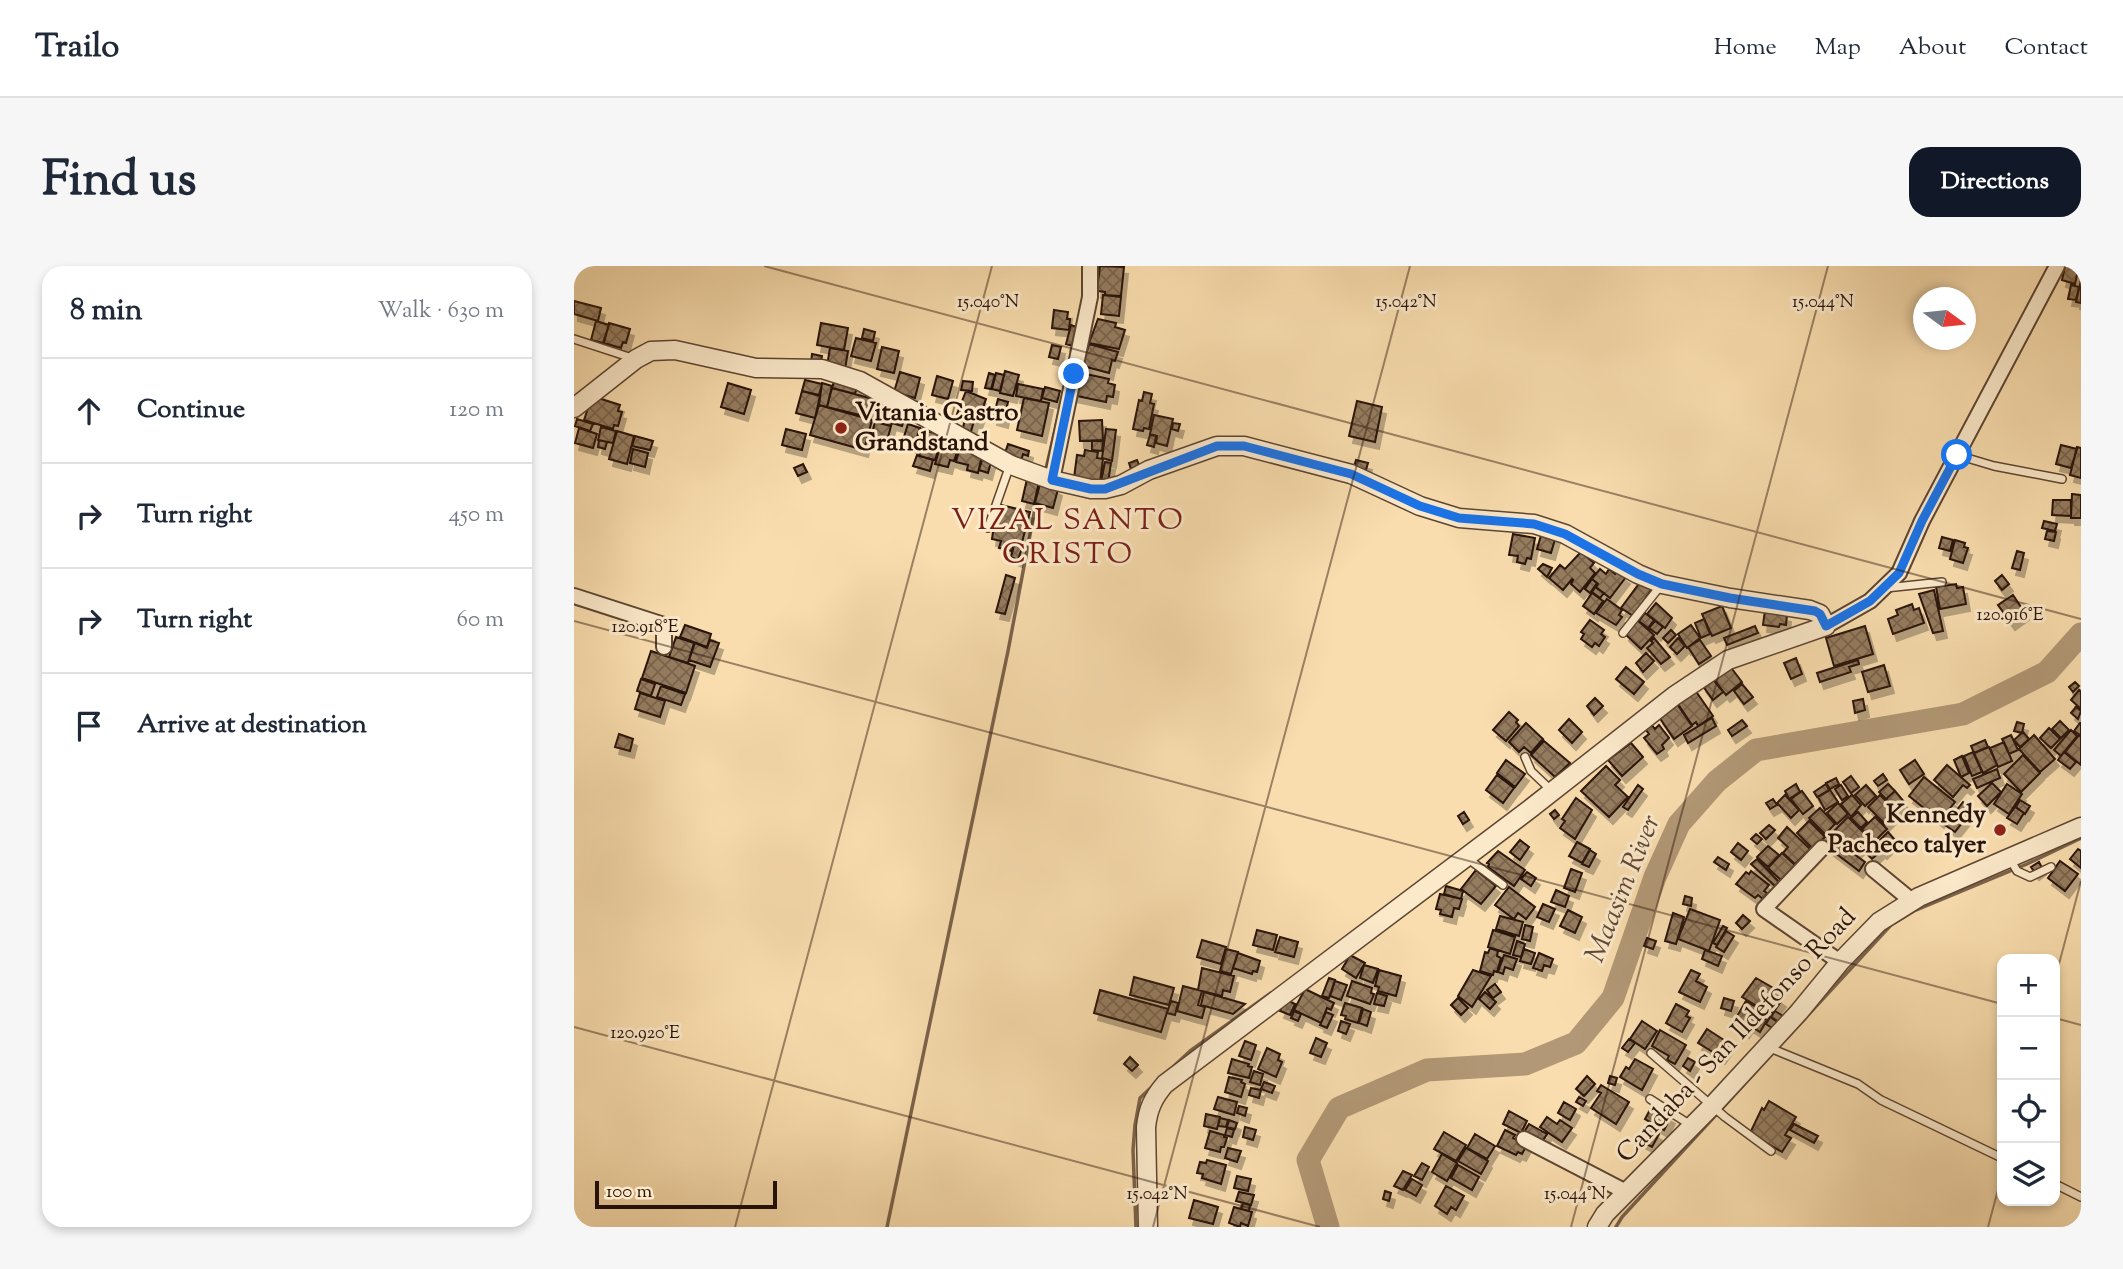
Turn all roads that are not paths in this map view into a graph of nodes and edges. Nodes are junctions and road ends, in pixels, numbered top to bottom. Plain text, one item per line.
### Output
1 (1090, 266) edge
2 (2056, 266) edge
3 (574, 339) edge
4 (636, 359) junction
5 (574, 408) edge
6 (1957, 455) junction
7 (1010, 465) junction
8 (2062, 479) dead end
9 (1052, 480) junction
10 (988, 528) dead end
11 (1942, 582) dead end
12 (1662, 584) junction
13 (1886, 588) junction
14 (574, 596) edge
15 (1826, 626) junction
16 (1623, 633) dead end
17 (664, 647) dead end
18 (1525, 757) dead end
19 (1552, 792) junction
20 (2081, 827) edge
21 (1822, 848) dead end
22 (1466, 858) junction
23 (2014, 865) junction
24 (2051, 867) dead end
25 (1872, 869) dead end
26 (1503, 885) dead end
27 (1912, 901) junction
28 (1840, 962) junction
29 (1770, 1048) junction
30 (1651, 1053) dead end
31 (1650, 1099) dead end
32 (1718, 1111) junction
33 (1692, 1126) junction
34 (1524, 1139) dead end
35 (1771, 1151) dead end
36 (1997, 1156) edge
37 (2060, 1186) edge
38 (1626, 1192) junction
39 (2081, 1197) edge
40 (1148, 1227) edge
41 (1597, 1227) edge

1 - 9 street
2 - 6 street
3 - 4 lane
4 - 5 street
4 - 7 street
6 - 8 lane
6 - 13 street
7 - 9 street
7 - 10 lane
9 - 12 street
11 - 13 lane
12 - 15 street
12 - 16 lane
13 - 15 street
14 - 17 street
15 - 19 street
18 - 19 lane
19 - 22 street
20 - 23 street, Candaba - San Ildefonso Road
21 - 28 street
22 - 26 lane
22 - 40 street
23 - 24 lane
23 - 27 street, Candaba - San Ildefonso Road
25 - 27 street
27 - 28 street, Candaba - San Ildefonso Road
28 - 29 street, Candaba - San Ildefonso Road
29 - 32 street, Candaba - San Ildefonso Road
29 - 36 lane
30 - 32 lane
31 - 33 lane
32 - 33 street, Candaba - San Ildefonso Road
32 - 35 lane
33 - 38 street, Candaba - San Ildefonso Road
34 - 38 street
37 - 39 lane
38 - 41 street, Candaba - San Ildefonso Road

